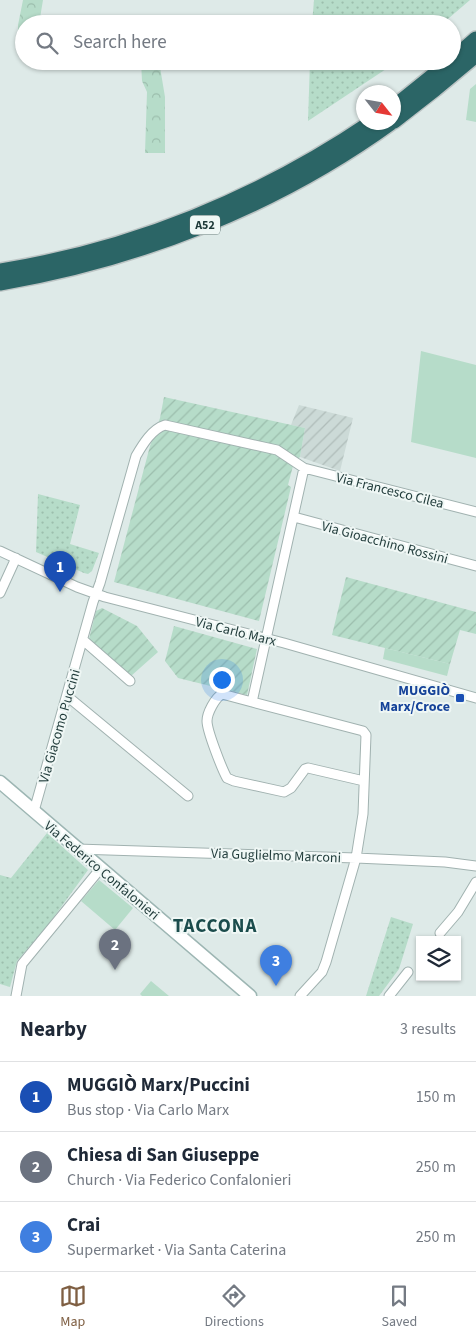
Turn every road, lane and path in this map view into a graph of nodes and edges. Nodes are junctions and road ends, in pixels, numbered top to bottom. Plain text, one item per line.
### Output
1 (476, 40) edge
2 (461, 53) edge
3 (476, 55) edge
4 (461, 68) edge
5 (441, 70) edge
6 (458, 70) edge
7 (401, 101) edge
8 (401, 116) edge
9 (359, 130) edge
10 (381, 130) edge
11 (0, 271) edge
12 (0, 283) edge
13 (136, 456) joint
14 (304, 468) junction
15 (476, 512) edge
16 (294, 517) junction
17 (0, 551) edge
18 (16, 558) junction
19 (476, 566) edge
20 (0, 593) edge
21 (96, 594) junction
22 (266, 638) junction
23 (83, 640) junction
24 (130, 681) dead end
25 (67, 696) junction
26 (476, 698) edge
27 (252, 702) junction
28 (364, 780) junction
29 (0, 782) edge
30 (188, 796) dead end
31 (34, 812) junction
32 (76, 849) junction
33 (356, 858) junction
34 (476, 866) edge
35 (101, 868) junction
36 (476, 882) edge
37 (440, 933) dead end
38 (408, 972) dead end
39 (16, 996) edge
40 (250, 996) edge
41 (300, 996) edge
42 (389, 996) edge

1 - 2 highway
3 - 4 highway, A52
5 - 7 highway
6 - 8 highway, A52
9 - 11 highway, A52
10 - 12 highway, A52
13 - 14 street, Via Francesco Cilea
13 - 21 street, Via Giacomo Puccini
14 - 15 street, Via Francesco Cilea
14 - 16 street
16 - 19 street, Via Gioacchino Rossini
16 - 22 street
17 - 18 street, Via Carlo Marx
18 - 20 street
18 - 21 street, Via Carlo Marx
21 - 22 street, Via Carlo Marx
21 - 23 street, Via Giacomo Puccini
22 - 26 street, Via Carlo Marx
22 - 27 street
23 - 24 street
23 - 25 street, Via Giacomo Puccini
25 - 30 street
25 - 31 street, Via Giacomo Puccini
27 - 28 street
27 - 28 street
28 - 33 street
29 - 31 street, Via Federico Confalonieri
31 - 32 street, Via Federico Confalonieri
32 - 33 street, Via Guglielmo Marconi
32 - 35 street, Via Federico Confalonieri
33 - 34 street, Via Guglielmo Marconi
33 - 41 street
35 - 39 street
35 - 40 street, Via Federico Confalonieri
36 - 37 street
38 - 42 street

